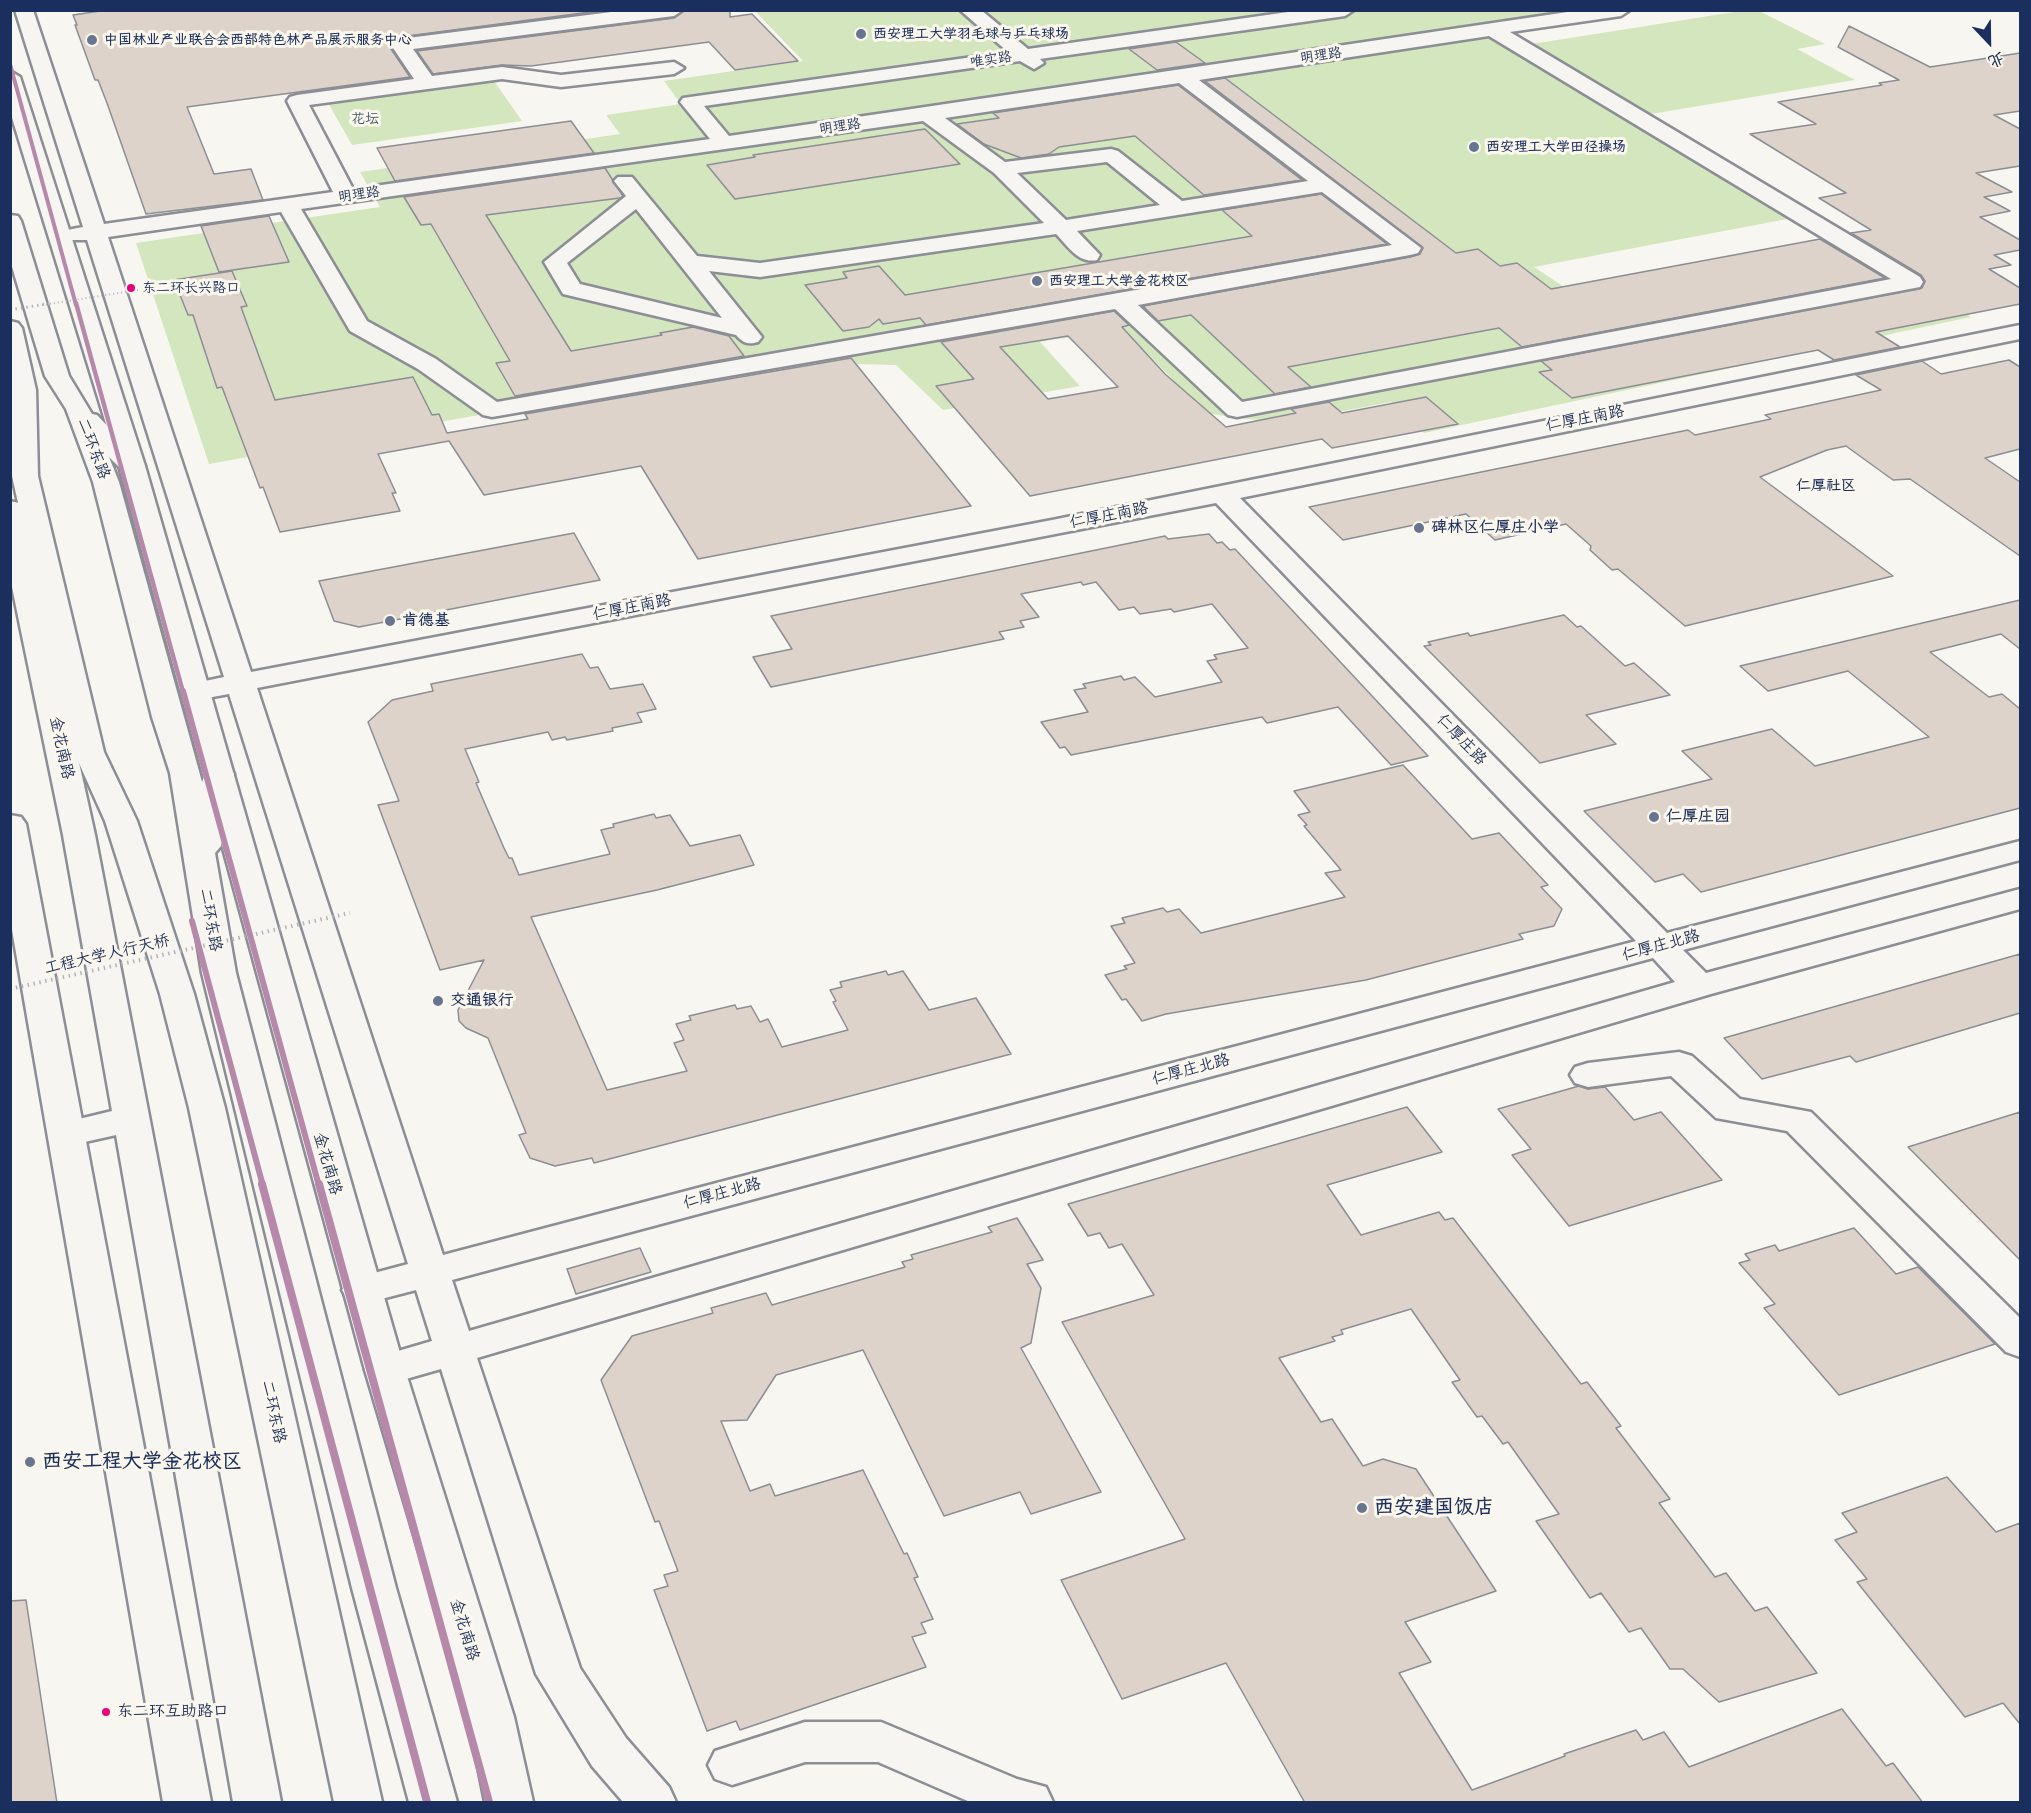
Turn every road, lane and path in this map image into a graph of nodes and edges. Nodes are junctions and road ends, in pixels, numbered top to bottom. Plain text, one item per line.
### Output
1 (24, 10) edge
2 (674, 10) edge
3 (969, 10) edge
4 (1345, 10) edge
5 (1622, 10) edge
6 (1311, 12) edge
7 (1493, 30) junction
8 (1022, 55) junction
9 (1041, 67) junction
10 (674, 68) dead end
11 (1062, 69) dead end
12 (1081, 76) dead end
13 (1182, 76) junction
14 (10, 77) edge
15 (427, 83) junction
16 (1097, 89) junction
17 (1041, 98) junction
18 (927, 114) junction
19 (725, 144) junction
20 (608, 160) junction
21 (1001, 169) junction
22 (1326, 185) junction
23 (346, 196) junction
24 (638, 197) junction
25 (288, 205) junction
26 (1178, 209) junction
27 (12, 226) edge
28 (1061, 227) junction
29 (95, 232) junction
30 (58, 237) junction
31 (1089, 255) dead end
32 (690, 262) junction
33 (138, 290) dead end
34 (1120, 301) junction
35 (10, 310) edge
36 (10, 328) edge
37 (745, 330) junction
38 (2020, 332) edge
39 (770, 362) junction
40 (78, 409) junction
41 (26, 417) junction
42 (10, 465) edge
43 (132, 466) junction
44 (1222, 494) junction
45 (10, 509) edge
46 (240, 682) junction
47 (196, 691) junction
48 (49, 692) junction
49 (89, 752) junction
50 (219, 774) junction
51 (10, 824) edge
52 (2020, 850) edge
53 (201, 868) junction
54 (2020, 898) edge
55 (350, 913) dead end
56 (1660, 946) junction
57 (1699, 987) junction
58 (10, 989) edge
59 (1587, 1075) dead end
60 (132, 1119) junction
61 (67, 1134) junction
62 (429, 1272) junction
63 (362, 1290) junction
64 (2020, 1342) edge
65 (454, 1350) junction
66 (385, 1370) junction
67 (732, 1765) dead end
68 (187, 1803) edge
69 (257, 1803) edge
70 (358, 1803) edge
71 (433, 1803) edge
72 (509, 1803) edge
73 (652, 1803) edge
74 (1029, 1803) edge

1 - 29 main road
2 - 15 main road
3 - 8 main road
4 - 6 main road, 唯实路
5 - 7 main road, 明理路
6 - 8 main road, 唯实路
7 - 13 main road, 明理路
7 - 34 main road
8 - 9 main road
8 - 19 main road, 唯实路
9 - 11 main road
9 - 17 main road
10 - 15 main road
12 - 16 main road
13 - 16 main road, 明理路
13 - 22 main road
14 - 30 main road, 金花南路
15 - 23 main road
16 - 17 main road, 明理路
17 - 18 main road, 明理路
18 - 19 main road, 明理路
18 - 21 main road
19 - 20 main road, 明理路
20 - 23 main road, 明理路
20 - 24 main road
21 - 26 main road
21 - 28 main road
22 - 26 main road
22 - 34 main road
23 - 25 main road, 明理路
24 - 32 main road
24 - 37 main road
25 - 29 main road, 明理路
25 - 39 main road
26 - 28 main road
27 - 40 main road, 二环东路
28 - 31 main road
28 - 32 main road
29 - 30 main road, 明理路
29 - 46 main road
30 - 43 main road, 金花南路
32 - 37 main road
33 - 35 path, bridge
34 - 39 main road
36 - 41 main road, 二环东路
37 - 39 main road
38 - 44 main road, 仁厚庄南路
40 - 43 main road
40 - 53 main road, 二环东路
41 - 42 main road
41 - 49 main road, 二环东路
43 - 47 main road, 金花南路
44 - 46 main road, 仁厚庄南路
44 - 56 main road, 仁厚庄路
45 - 48 main road, 金花南路
46 - 47 main road, 仁厚庄南路
46 - 62 main road
47 - 50 main road, 金花南路
48 - 49 main road
48 - 60 main road, 金花南路
49 - 70 main road, 二环东路
50 - 53 main road
50 - 63 main road, 金花南路
51 - 61 main road
52 - 56 main road, 仁厚庄北路
53 - 71 main road, 二环东路
54 - 57 main road
55 - 58 path, 工程大学人行天桥, bridge
56 - 57 main road, 仁厚庄路
56 - 62 main road, 仁厚庄北路
57 - 65 main road
59 - 64 main road
60 - 61 main road
60 - 69 main road, 金花南路
61 - 68 main road
62 - 63 main road, 仁厚庄北路
62 - 65 main road
63 - 66 main road, 金花南路
65 - 66 main road
65 - 73 main road
66 - 72 main road, 金花南路
67 - 74 main road

